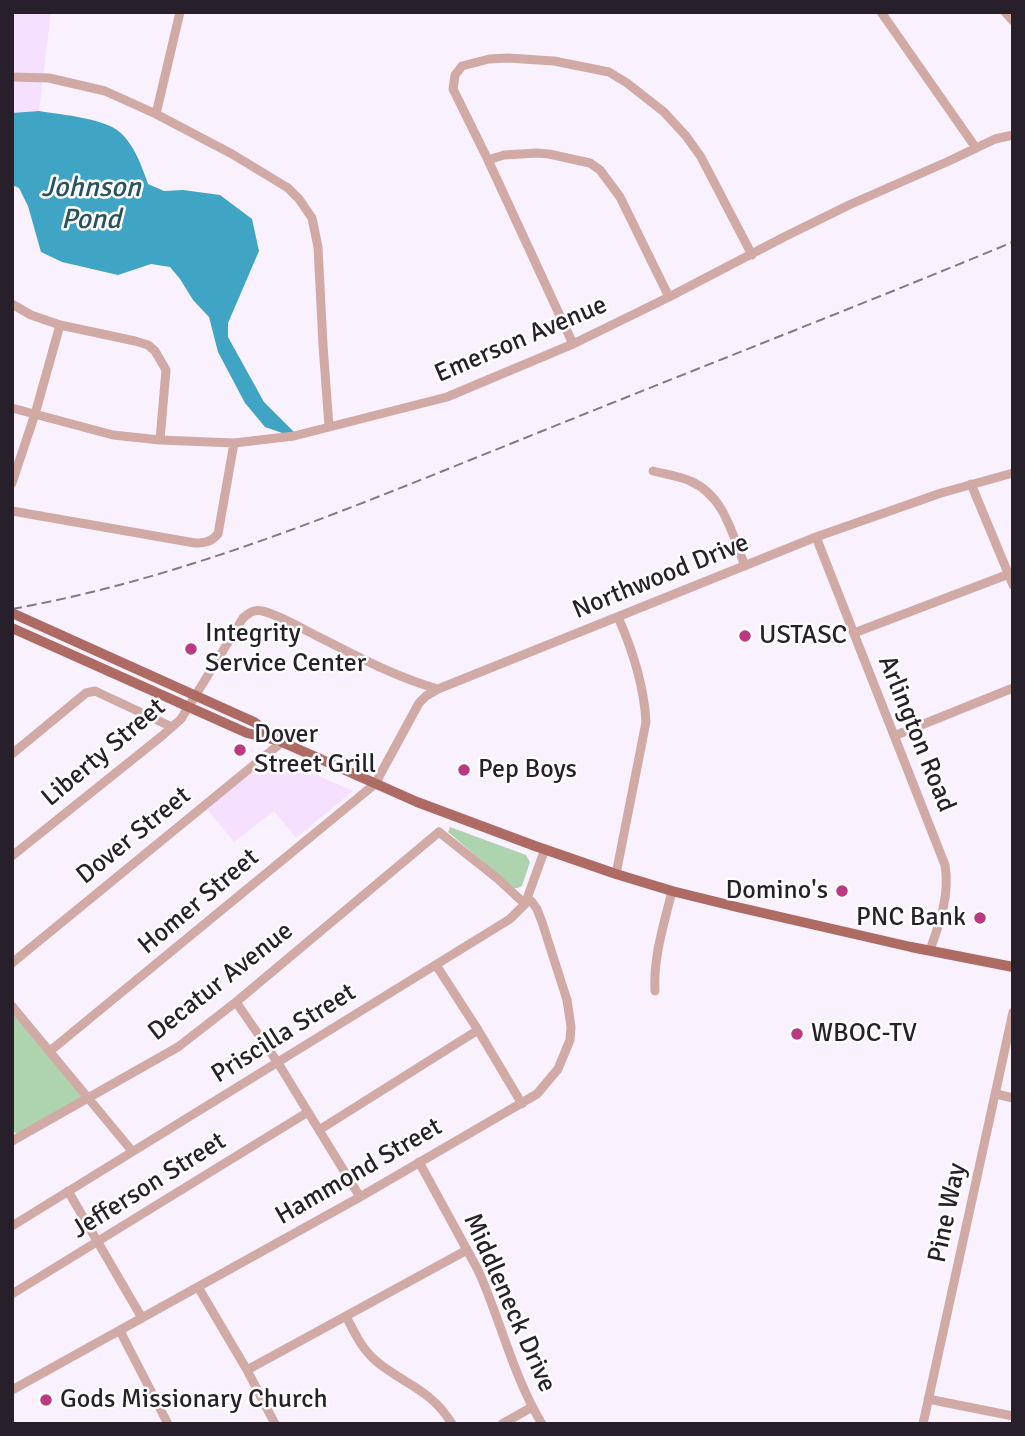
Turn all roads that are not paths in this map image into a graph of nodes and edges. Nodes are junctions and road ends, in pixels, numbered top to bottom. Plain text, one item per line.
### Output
1 (180, 12) edge
2 (881, 12) edge
3 (1005, 12) edge
4 (1013, 21) edge
5 (12, 77) edge
6 (156, 114) junction
7 (1013, 135) edge
8 (976, 148) junction
9 (488, 160) junction
10 (752, 255) junction
11 (669, 297) junction
12 (12, 304) edge
13 (60, 325) junction
14 (573, 344) junction
15 (12, 408) edge
16 (35, 414) junction
17 (330, 427) junction
18 (160, 440) junction
19 (234, 443) junction
20 (653, 471) dead end
21 (1013, 473) edge
22 (12, 483) edge
23 (971, 484) junction
24 (12, 511) edge
25 (816, 537) junction
26 (745, 566) junction
27 (1009, 574) junction
28 (1013, 585) edge
29 (17, 615) edge
30 (618, 617) junction
31 (12, 628) edge
32 (854, 633) junction
33 (1013, 688) edge
34 (438, 689) junction
35 (195, 696) junction
36 (188, 707) junction
37 (172, 727) junction
38 (894, 736) junction
39 (282, 742) junction
40 (12, 754) edge
41 (375, 784) junction
42 (439, 832) joint
43 (545, 849) junction
44 (12, 856) edge
45 (616, 874) junction
46 (672, 891) junction
47 (526, 901) junction
48 (930, 950) junction
49 (12, 963) edge
50 (436, 965) junction
51 (1013, 967) edge
52 (655, 991) dead end
53 (236, 1002) junction
54 (12, 1006) edge
55 (1013, 1012) edge
56 (478, 1030) junction
57 (50, 1051) junction
58 (278, 1063) junction
59 (996, 1094) junction
60 (88, 1097) junction
61 (1013, 1098) edge
62 (522, 1104) junction
63 (308, 1112) junction
64 (12, 1129) edge
65 (319, 1130) junction
66 (16, 1139) edge
67 (132, 1151) junction
68 (419, 1162) junction
69 (68, 1191) junction
70 (359, 1197) junction
71 (12, 1226) edge
72 (98, 1243) junction
73 (467, 1250) junction
74 (198, 1287) junction
75 (12, 1294) edge
76 (346, 1316) junction
77 (142, 1318) junction
78 (120, 1331) junction
79 (247, 1370) junction
80 (12, 1390) edge
81 (928, 1399) junction
82 (532, 1407) junction
83 (1013, 1416) edge
84 (168, 1424) edge
85 (275, 1424) edge
86 (452, 1424) edge
87 (502, 1424) edge
88 (542, 1424) edge
89 (923, 1424) edge

1 - 6 street
2 - 8 street
3 - 4 street
5 - 6 street
6 - 17 street
7 - 8 street, Emerson Avenue
8 - 10 street, Emerson Avenue
9 - 10 street
9 - 11 street
9 - 14 street
10 - 11 street, Emerson Avenue
11 - 14 street, Emerson Avenue
12 - 13 street
13 - 16 street
13 - 18 street
14 - 17 street, Emerson Avenue
15 - 16 street, Emerson Avenue
16 - 18 street, Emerson Avenue
16 - 22 street
17 - 19 street, Emerson Avenue
18 - 19 street, Emerson Avenue
19 - 24 street
20 - 26 street
21 - 23 street, Northwood Drive
23 - 25 street, Northwood Drive
23 - 27 street
25 - 26 street, Northwood Drive
25 - 32 street, Arlington Road
26 - 30 street, Northwood Drive
27 - 28 street
27 - 32 street
29 - 35 main road
30 - 34 street, Northwood Drive
30 - 45 street
31 - 36 main road
32 - 38 street, Arlington Road
33 - 38 street
34 - 35 street, Liberty Street
34 - 41 street, Northwood Drive
35 - 36 street, Liberty Street
35 - 39 main road
36 - 37 street, Liberty Street
36 - 39 main road
37 - 40 street
37 - 44 street, Liberty Street
38 - 48 street, Arlington Road
39 - 41 main road
39 - 49 street, Dover Street
41 - 43 main road
41 - 57 street, Homer Street
42 - 47 street, Hammond Street
42 - 53 street, Decatur Avenue
43 - 45 main road
43 - 47 street, Priscilla Street
45 - 46 main road
46 - 48 main road
46 - 52 street
47 - 50 street, Priscilla Street
47 - 62 street, Hammond Street
48 - 51 main road
50 - 56 street
50 - 58 street, Priscilla Street
53 - 58 street
53 - 60 street, Decatur Avenue
54 - 57 street
55 - 59 street, Pine Way
56 - 62 street
56 - 65 street
57 - 60 street
58 - 63 street
58 - 67 street, Priscilla Street
59 - 61 street
59 - 81 street, Pine Way
60 - 66 street, Decatur Avenue
60 - 67 street
62 - 68 street, Hammond Street
63 - 65 street
63 - 72 street, Jefferson Street
64 - 66 street
65 - 70 street
67 - 69 street, Priscilla Street
68 - 70 street, Hammond Street
68 - 73 street, Middleneck Drive
69 - 71 street, Priscilla Street
69 - 72 street
70 - 74 street, Hammond Street
72 - 75 street, Jefferson Street
72 - 77 street
73 - 76 street
73 - 82 street, Middleneck Drive
74 - 77 street, Hammond Street
74 - 79 street
76 - 79 street
76 - 86 street
77 - 78 street, Hammond Street
78 - 80 street, Hammond Street
78 - 84 street
79 - 85 street
81 - 83 street
81 - 89 street, Pine Way
82 - 87 street
82 - 88 street, Middleneck Drive

